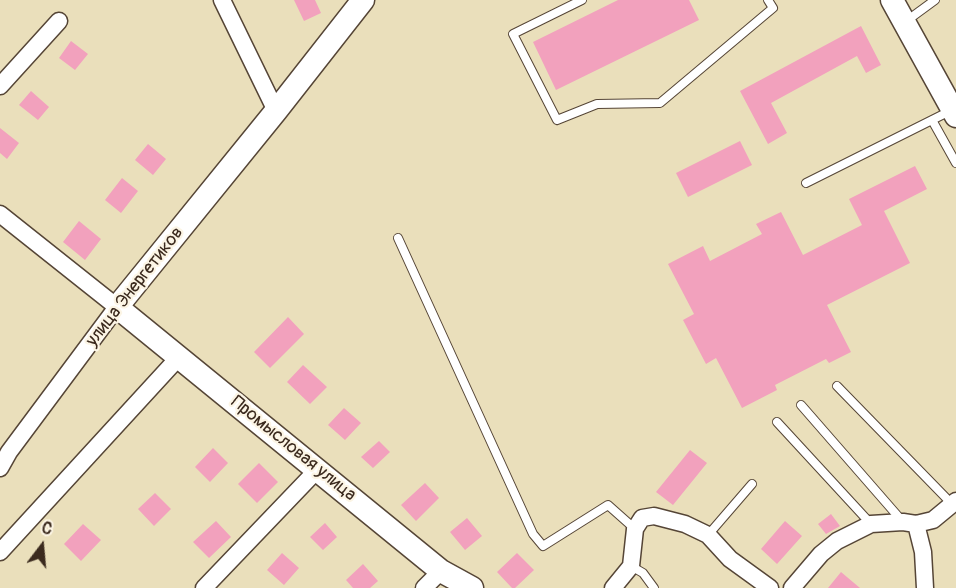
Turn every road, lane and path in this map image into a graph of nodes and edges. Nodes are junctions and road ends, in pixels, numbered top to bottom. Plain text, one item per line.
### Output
1 (222, 0) edge
2 (363, 0) edge
3 (582, 0) edge
4 (768, 0) edge
5 (892, 0) edge
6 (935, 0) edge
7 (58, 21) dead end
8 (905, 22) junction
9 (0, 86) edge
10 (276, 111) junction
11 (954, 113) edge
12 (932, 120) junction
13 (956, 163) edge
14 (806, 183) dead end
15 (0, 214) edge
16 (398, 238) dead end
17 (117, 307) junction
18 (179, 357) junction
19 (837, 386) dead end
20 (801, 405) dead end
21 (777, 422) dead end
22 (0, 468) edge
23 (318, 469) junction
24 (752, 484) dead end
25 (954, 503) edge
26 (910, 523) junction
27 (871, 524) junction
28 (635, 529) junction
29 (708, 535) junction
30 (0, 552) edge
31 (631, 566) junction
32 (441, 571) junction
33 (204, 588) edge
34 (424, 588) edge
35 (472, 588) edge
36 (613, 588) edge
37 (654, 588) edge
38 (770, 588) edge
39 (792, 588) edge
40 (925, 588) edge

1 - 10 street
2 - 10 street, улица Энергетиков
3 - 4 lane
5 - 8 street
6 - 8 lane
7 - 9 street
8 - 11 street
10 - 17 street, улица Энергетиков
11 - 12 lane
12 - 13 lane
12 - 14 lane
15 - 17 street
16 - 28 lane
17 - 18 street, Промысловая улица
17 - 22 street, улица Энергетиков
18 - 23 street, Промысловая улица
18 - 30 street
19 - 25 lane
20 - 26 lane
21 - 27 lane
23 - 32 street, Промысловая улица
23 - 33 street
24 - 29 lane
25 - 26 street
26 - 27 street
26 - 40 street
27 - 39 street
28 - 29 street
28 - 31 street
29 - 38 street
31 - 36 street
31 - 37 lane
32 - 34 street
32 - 35 street, Промысловая улица

